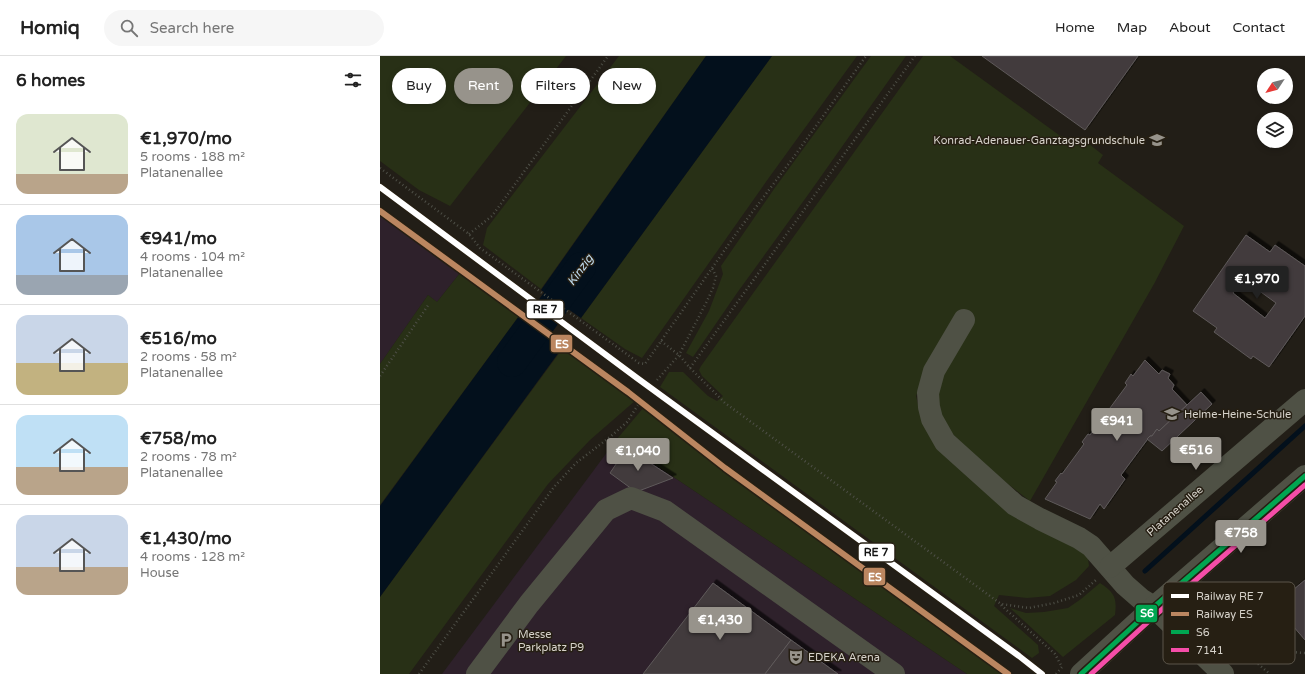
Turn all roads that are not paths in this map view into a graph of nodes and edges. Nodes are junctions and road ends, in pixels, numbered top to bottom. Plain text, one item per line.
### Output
1 (964, 320) dead end
2 (1305, 400) edge
3 (1305, 476) edge
4 (1110, 567) junction
5 (1183, 582) edge
6 (1163, 599) edge
7 (1154, 607) junction
8 (1163, 616) edge
9 (1213, 664) edge
10 (1072, 670) edge
11 (477, 674) edge
12 (894, 674) edge
13 (1223, 674) edge

1 - 4 street
2 - 4 street, Platanenallee
3 - 5 street
4 - 7 street
6 - 7 street
7 - 8 street
7 - 10 street
9 - 13 street
11 - 12 street

